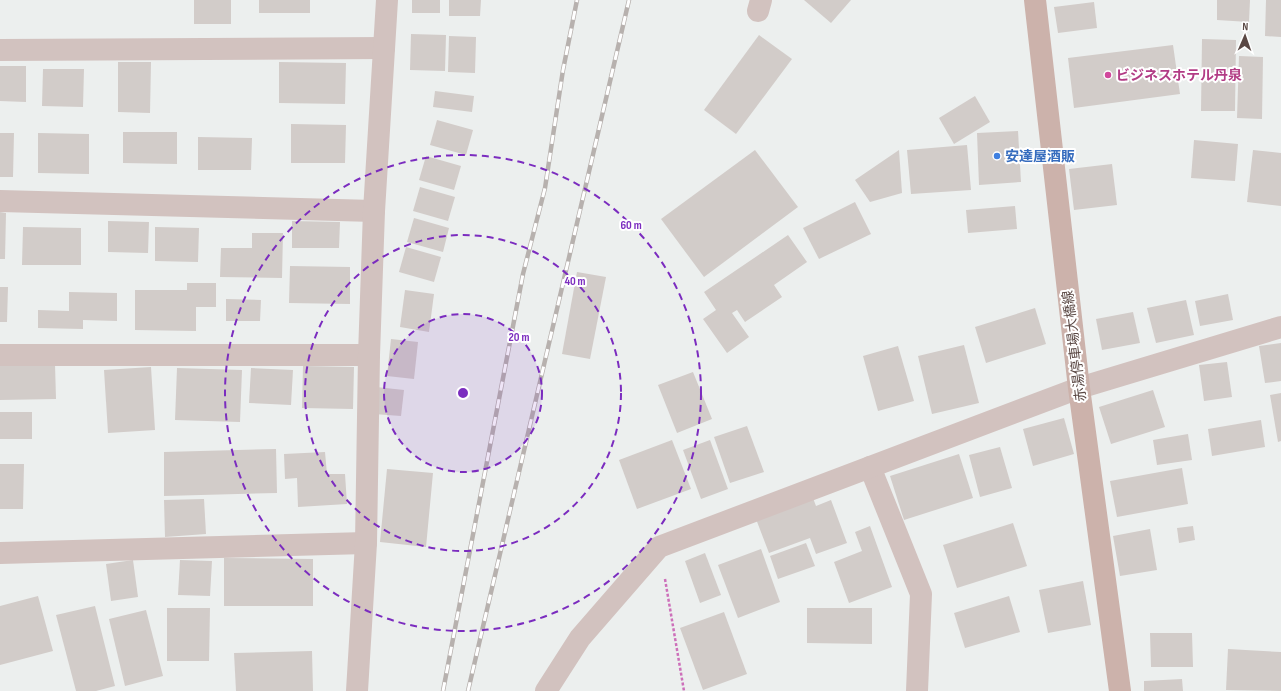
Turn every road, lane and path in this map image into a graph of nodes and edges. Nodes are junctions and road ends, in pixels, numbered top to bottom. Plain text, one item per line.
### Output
1 (387, 0) edge
2 (1035, 0) edge
3 (384, 48) junction
4 (0, 50) edge
5 (0, 201) edge
6 (374, 211) junction
7 (1281, 327) edge
8 (0, 354) edge
9 (369, 355) junction
10 (1078, 388) junction
11 (870, 467) junction
12 (366, 543) junction
13 (659, 547) junction
14 (0, 553) edge
15 (357, 691) edge
16 (546, 691) edge
17 (684, 691) edge
18 (916, 691) edge
19 (1120, 691) edge

1 - 3 street
2 - 10 main road, 赤湯停車場大橋線
3 - 4 street
3 - 6 street
5 - 6 street
6 - 9 street
7 - 10 street
8 - 9 street
9 - 12 street
10 - 11 street
10 - 19 main road, 赤湯停車場大橋線
11 - 13 street
11 - 18 street
12 - 14 street
12 - 15 street
13 - 16 street
13 - 17 path

